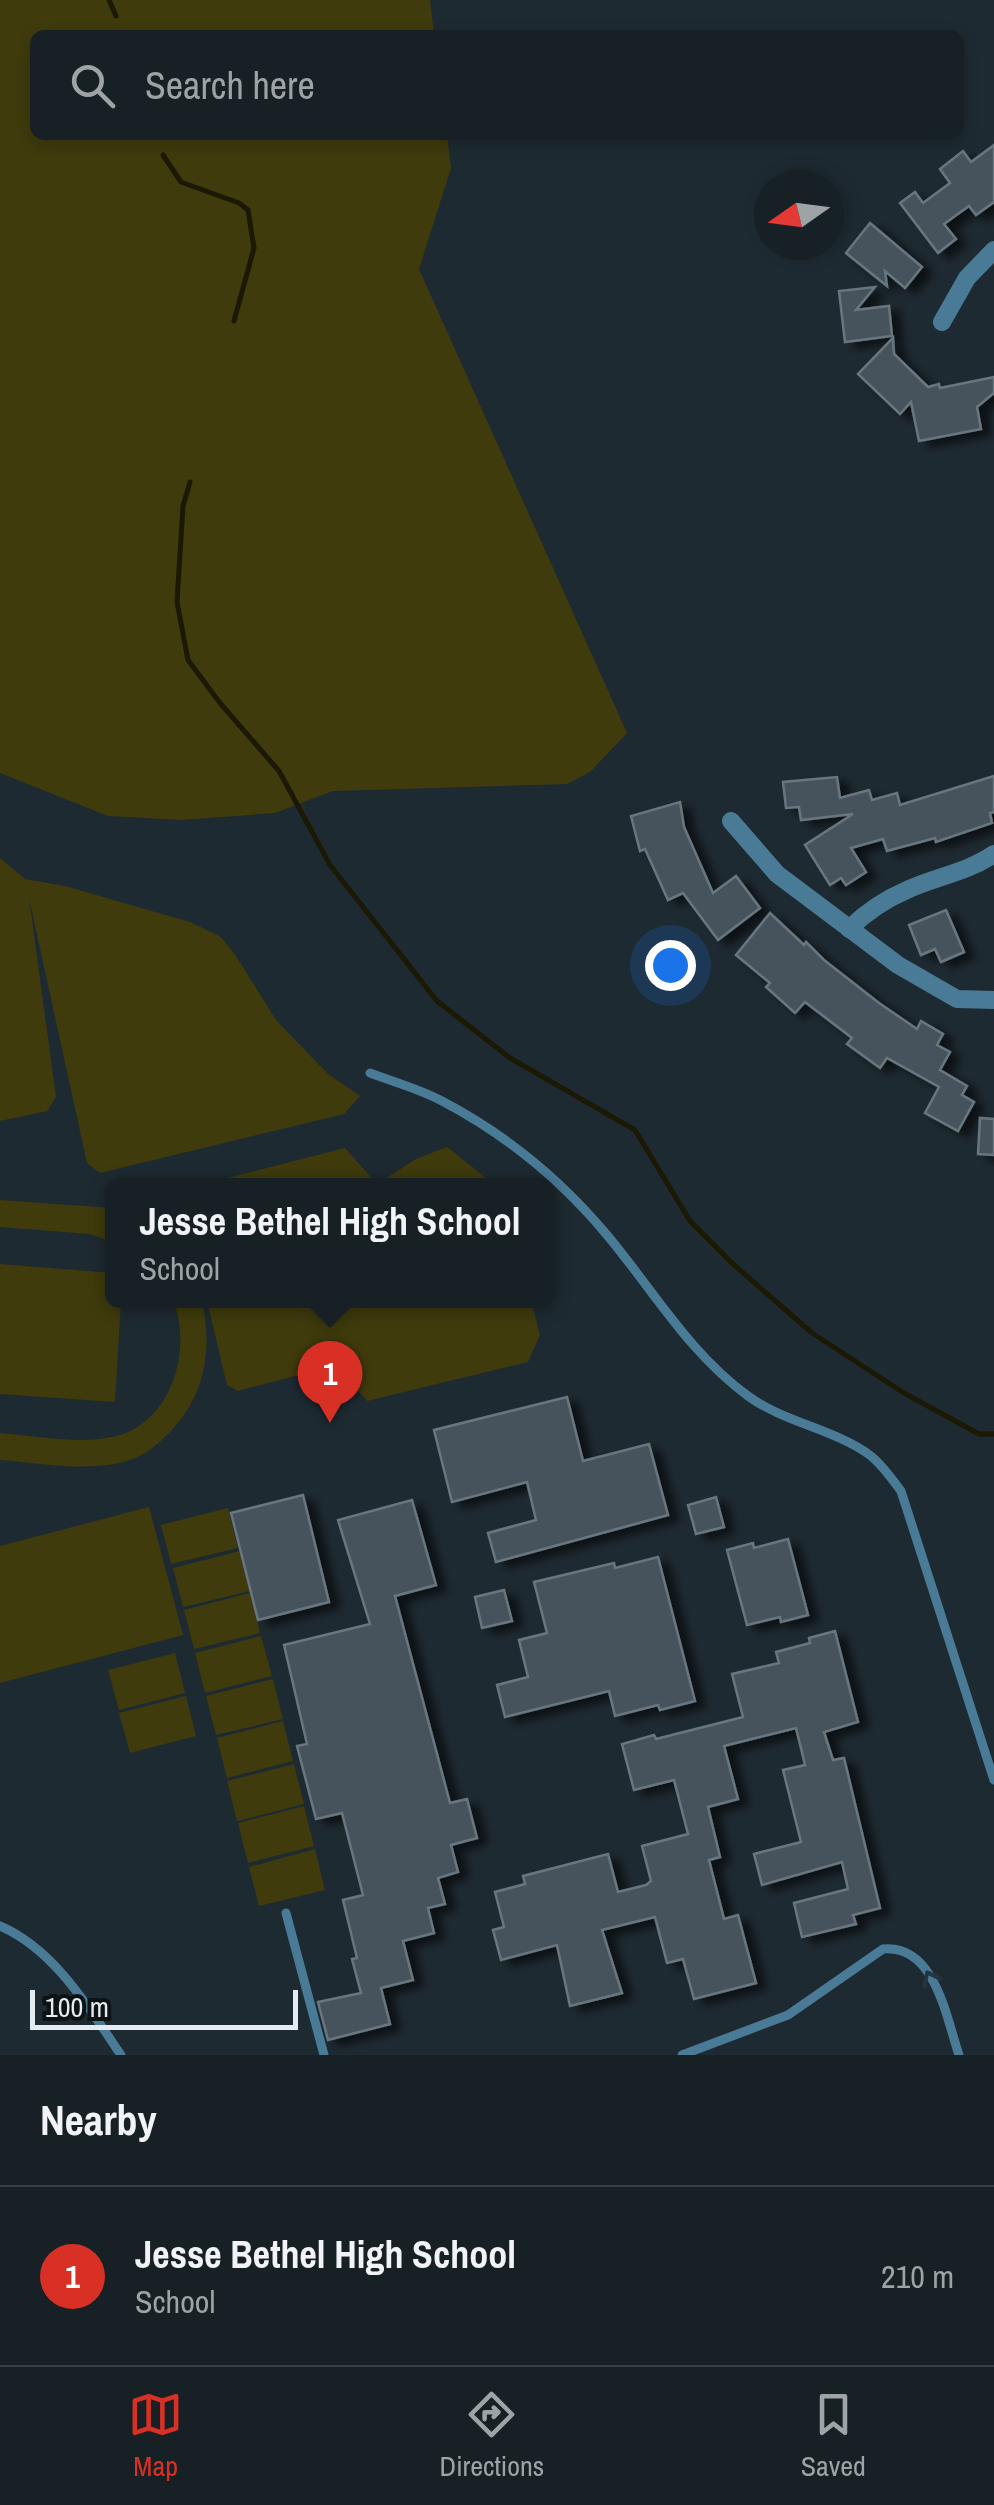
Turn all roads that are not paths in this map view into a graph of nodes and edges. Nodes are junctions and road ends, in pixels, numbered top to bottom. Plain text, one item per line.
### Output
1 (994, 250) edge
2 (942, 322) dead end
3 (730, 821) dead end
4 (994, 854) edge
5 (848, 929) junction
6 (994, 1000) edge
7 (370, 1074) dead end
8 (552, 1178) edge
9 (555, 1180) edge
10 (994, 1780) edge
11 (286, 1913) dead end
12 (0, 1926) edge
13 (698, 2052) edge
14 (121, 2055) edge
15 (324, 2055) edge
16 (682, 2055) edge
17 (959, 2055) edge

1 - 2 street
3 - 5 street
4 - 5 street
5 - 6 street
7 - 8 lane
9 - 10 lane
11 - 15 lane
12 - 14 lane
13 - 16 lane
17 -> 13 lane

